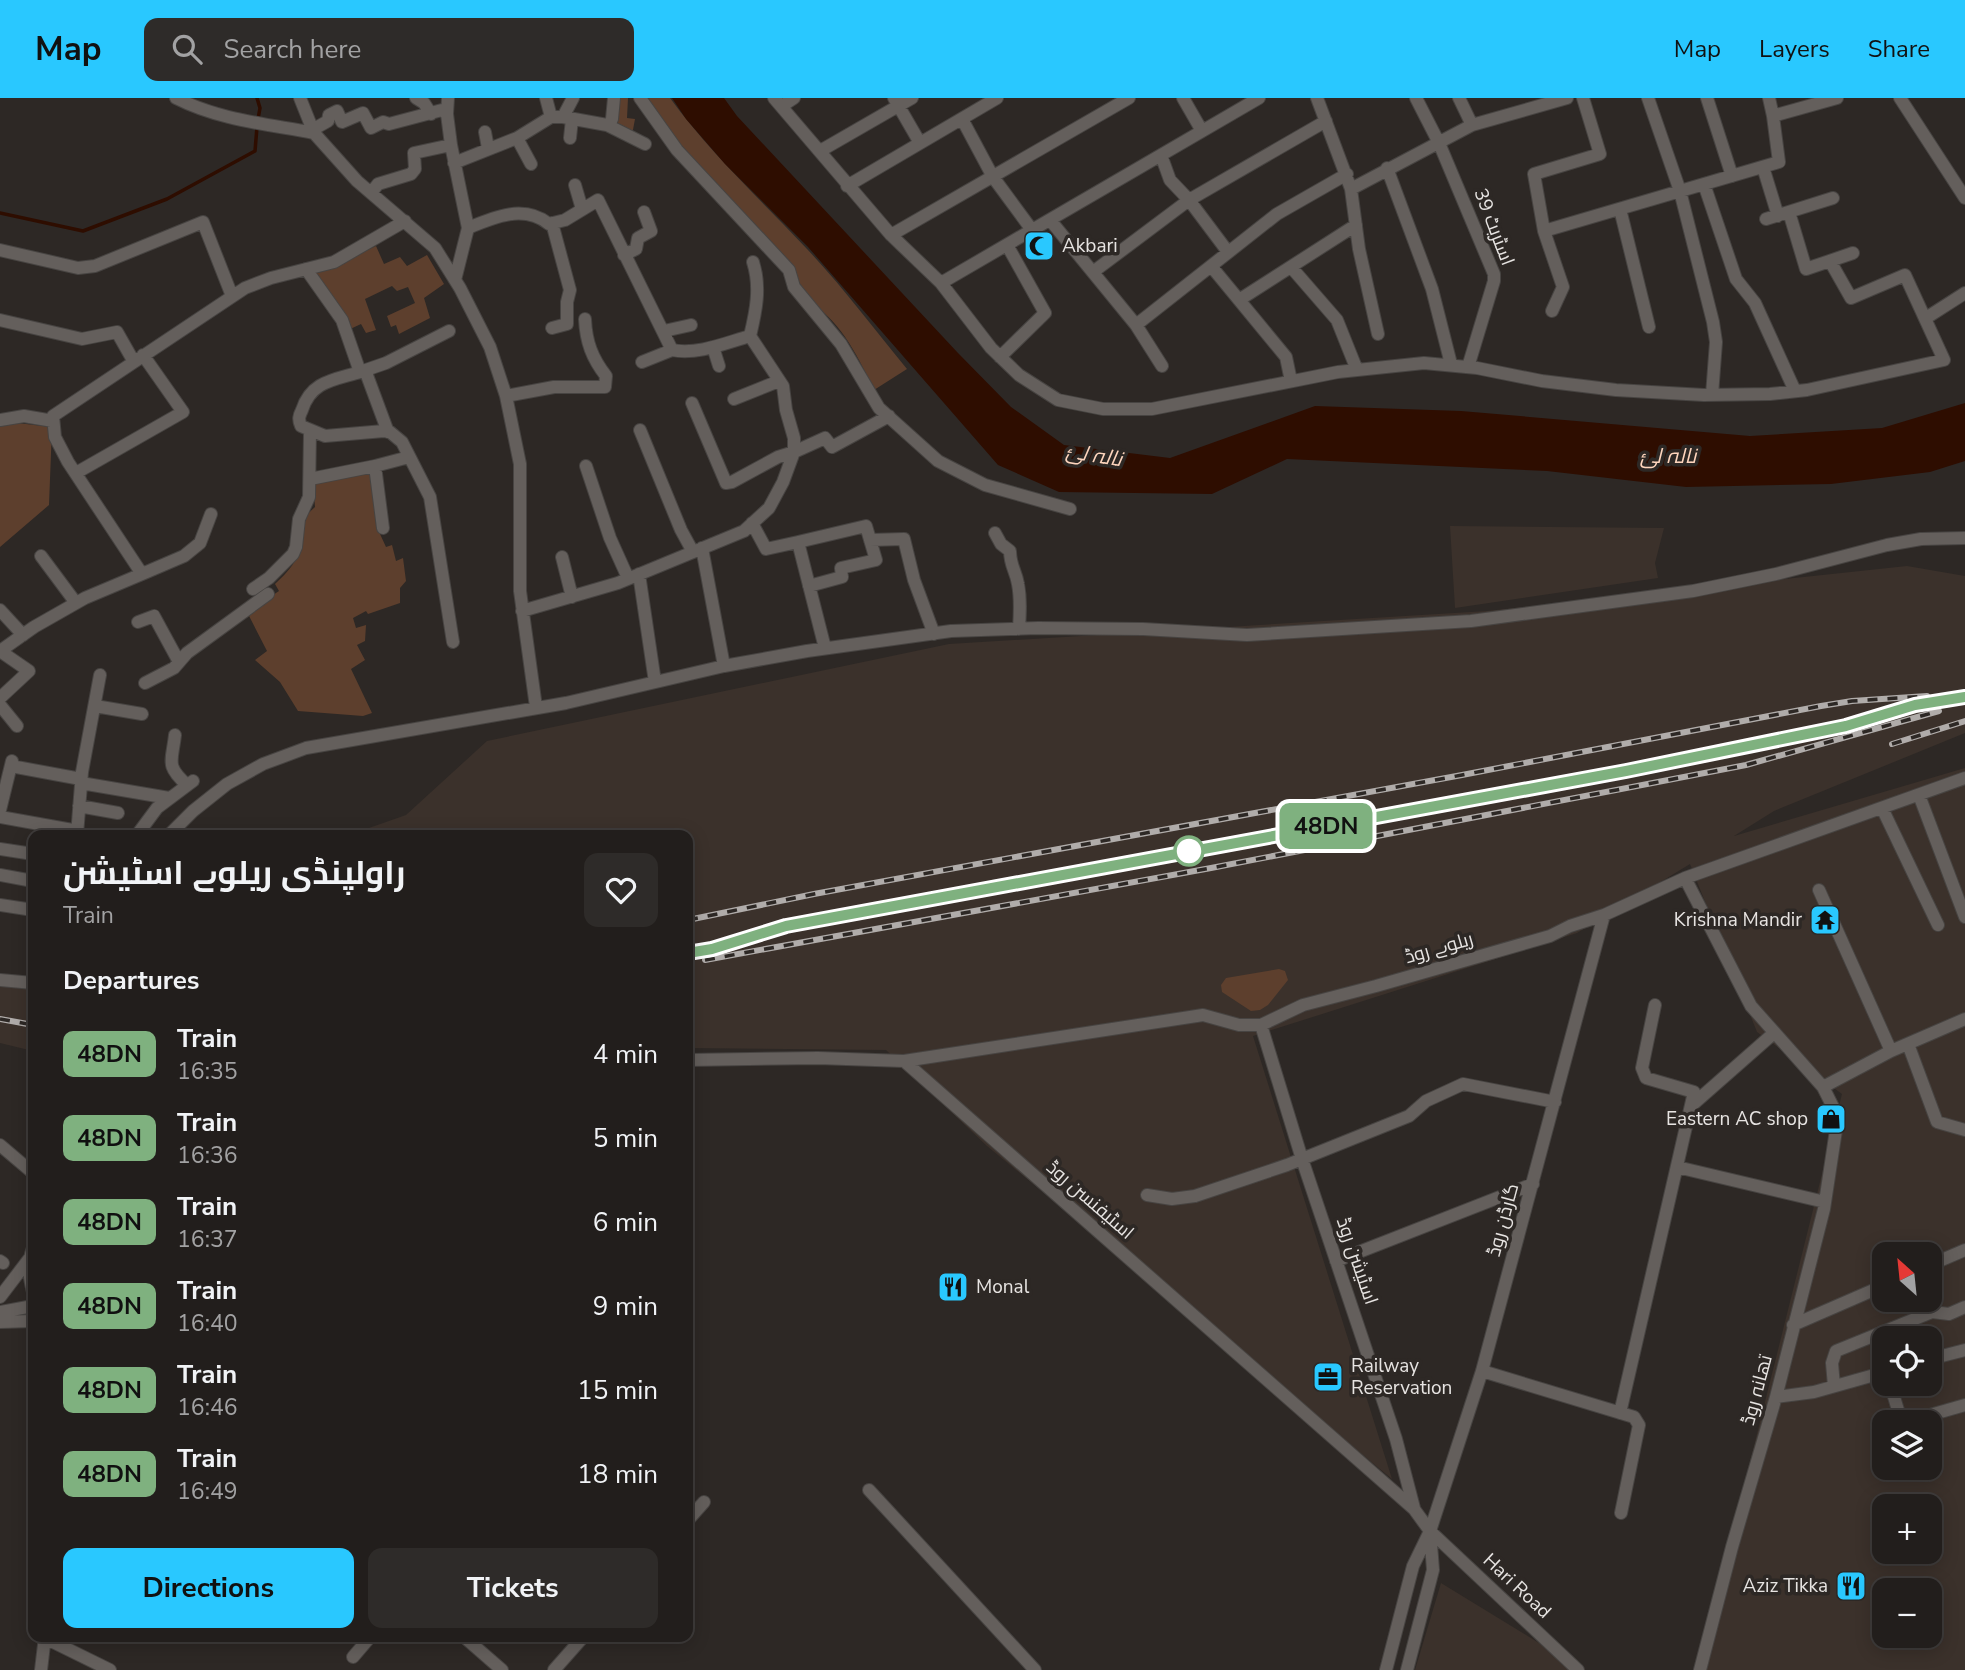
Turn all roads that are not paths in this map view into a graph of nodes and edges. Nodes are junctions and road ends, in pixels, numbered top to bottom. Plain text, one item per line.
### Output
1 (176, 98) edge
2 (300, 98) edge
3 (416, 98) edge
4 (457, 98) edge
5 (546, 98) edge
6 (573, 98) edge
7 (614, 98) edge
8 (640, 98) edge
9 (912, 98) edge
10 (997, 98) edge
11 (1129, 98) edge
12 (1183, 98) edge
13 (1259, 98) edge
14 (1317, 98) edge
15 (1416, 98) edge
16 (1459, 98) edge
17 (1566, 98) edge
18 (1583, 98) edge
19 (1648, 98) edge
20 (1707, 98) edge
21 (1769, 98) edge
22 (1837, 98) edge
23 (1900, 98) edge
24 (785, 100) edge
25 (897, 102) edge
26 (1111, 102) edge
27 (448, 107) edge
28 (431, 114) junction
29 (1773, 116) junction
30 (562, 118) junction
31 (962, 119) junction
32 (1326, 121) junction
33 (1472, 125) junction
34 (612, 131) junction
35 (1202, 131) junction
36 (313, 132) junction
37 (485, 132) dead end
38 (517, 138) junction
39 (570, 138) dead end
40 (920, 143) junction
41 (1439, 143) junction
42 (645, 144) dead end
43 (451, 145) junction
44 (488, 148) junction
45 (820, 151) junction
46 (1161, 155) junction
47 (454, 163) junction
48 (531, 164) dead end
49 (1763, 167) junction
50 (1387, 168) junction
51 (1347, 174) junction
52 (1732, 176) junction
53 (993, 177) junction
54 (575, 184) dead end
55 (1704, 184) junction
56 (847, 186) junction
57 (1351, 189) junction
58 (1680, 191) junction
59 (371, 193) junction
60 (1833, 198) dead end
61 (1965, 198) edge
62 (1189, 200) junction
63 (582, 209) junction
64 (1620, 209) junction
65 (644, 212) dead end
66 (1778, 216) junction
67 (1050, 220) junction
68 (405, 221) junction
69 (552, 223) junction
70 (1356, 225) junction
71 (468, 228) junction
72 (1032, 230) junction
73 (1544, 231) junction
74 (891, 235) junction
75 (1007, 245) junction
76 (0, 250) edge
77 (1228, 252) junction
78 (1853, 253) dead end
79 (624, 255) junction
80 (1830, 261) junction
81 (753, 262) dead end
82 (1211, 266) junction
83 (1290, 267) junction
84 (306, 269) junction
85 (1093, 272) junction
86 (455, 281) junction
87 (941, 283) junction
88 (1965, 293) edge
89 (232, 296) junction
90 (1240, 300) junction
91 (1552, 311) dead end
92 (1926, 318) junction
93 (585, 319) dead end
94 (0, 320) edge
95 (691, 325) dead end
96 (1136, 325) junction
97 (1649, 327) dead end
98 (552, 328) dead end
99 (450, 331) dead end
100 (664, 331) junction
101 (1378, 334) dead end
102 (750, 336) junction
103 (713, 348) junction
104 (672, 350) junction
105 (1000, 357) junction
106 (139, 358) junction
107 (1450, 360) dead end
108 (642, 362) dead end
109 (719, 366) dead end
110 (1162, 366) dead end
111 (1468, 367) junction
112 (1356, 370) junction
113 (363, 371) junction
114 (779, 381) junction
115 (1291, 381) junction
116 (1795, 391) junction
117 (1712, 395) junction
118 (506, 396) junction
119 (734, 399) dead end
120 (692, 403) dead end
121 (889, 416) junction
122 (0, 420) edge
123 (53, 421) junction
124 (640, 430) dead end
125 (310, 431) junction
126 (388, 432) junction
127 (794, 452) junction
128 (409, 457) junction
129 (586, 466) dead end
130 (375, 467) junction
131 (76, 473) junction
132 (310, 479) junction
133 (1070, 509) dead end
134 (211, 514) dead end
135 (752, 523) junction
136 (383, 528) dead end
137 (995, 533) dead end
138 (1965, 538) edge
139 (870, 540) junction
140 (797, 542) junction
141 (697, 550) junction
142 (41, 556) dead end
143 (562, 558) dead end
144 (142, 573) junction
145 (633, 576) junction
146 (808, 586) junction
147 (253, 589) dead end
148 (268, 594) dead end
149 (572, 597) junction
150 (76, 603) junction
151 (0, 610) edge
152 (522, 611) junction
153 (138, 622) dead end
154 (1019, 629) junction
155 (934, 634) junction
156 (23, 635) junction
157 (453, 642) dead end
158 (825, 648) junction
159 (0, 651) edge
160 (179, 662) junction
161 (724, 666) junction
162 (100, 675) dead end
163 (655, 682) junction
164 (145, 683) dead end
165 (0, 698) edge
166 (0, 705) edge
167 (95, 706) junction
168 (536, 707) junction
169 (142, 714) dead end
170 (17, 726) dead end
171 (175, 735) dead end
172 (1965, 778) edge
173 (81, 781) junction
174 (1919, 795) junction
175 (169, 798) junction
176 (79, 806) junction
177 (1882, 808) junction
178 (0, 810) edge
179 (118, 813) dead end
180 (0, 817) edge
181 (63, 830) edge
182 (78, 830) edge
183 (140, 830) edge
184 (174, 830) edge
185 (0, 849) edge
186 (28, 853) edge
187 (0, 875) edge
188 (1685, 878) junction
189 (28, 880) edge
190 (1819, 890) dead end
191 (0, 905) edge
192 (28, 910) edge
193 (1604, 915) junction
194 (1965, 917) edge
195 (1937, 925) dead end
196 (0, 980) edge
197 (28, 983) edge
198 (1655, 1005) dead end
199 (1965, 1019) edge
200 (1261, 1025) junction
201 (1774, 1033) junction
202 (1908, 1044) junction
203 (1891, 1051) junction
204 (693, 1060) edge
205 (904, 1061) junction
206 (1824, 1087) junction
207 (1555, 1102) junction
208 (1690, 1107) junction
209 (1965, 1130) edge
210 (0, 1145) edge
211 (1302, 1159) junction
212 (1677, 1167) junction
213 (28, 1169) edge
214 (1533, 1184) junction
215 (1147, 1195) dead end
216 (1825, 1202) junction
217 (1965, 1250) edge
218 (28, 1258) edge
219 (1942, 1260) edge
220 (1336, 1261) junction
221 (1872, 1291) edge
222 (0, 1297) edge
223 (28, 1307) edge
224 (1965, 1307) edge
225 (0, 1312) edge
226 (28, 1321) edge
227 (0, 1322) edge
228 (1793, 1325) junction
229 (1965, 1350) edge
230 (1942, 1356) edge
231 (1482, 1371) junction
232 (1872, 1376) edge
233 (1834, 1386) junction
234 (1894, 1396) edge
235 (1776, 1397) junction
236 (1965, 1405) edge
237 (1620, 1413) junction
238 (869, 1490) dead end
239 (704, 1502) dead end
240 (1414, 1509) junction
241 (1621, 1513) dead end
242 (693, 1514) edge
243 (1430, 1531) junction
244 (44, 1642) edge
245 (55, 1642) edge
246 (366, 1642) edge
247 (470, 1642) edge
248 (579, 1642) edge
249 (353, 1657) dead end
250 (41, 1670) edge
251 (110, 1670) edge
252 (502, 1670) edge
253 (554, 1670) edge
254 (1035, 1670) edge
255 (1386, 1670) edge
256 (1407, 1670) edge
257 (1578, 1670) edge
258 (1700, 1670) edge

1 - 36 street
2 - 36 street
3 - 28 street
4 - 27 street
5 - 30 street
6 - 30 street
7 - 34 street
8 - 121 street
9 - 25 street
10 - 31 street
11 - 26 street
12 - 35 street
13 - 35 street
14 - 32 street
15 - 41 street, اسٹریٹ 39
16 - 33 street
17 - 33 street
18 - 73 street
19 - 58 street
20 - 52 street
21 - 29 street
22 - 29 street
23 - 61 street
24 - 45 street
25 - 40 street
25 - 45 street
26 - 53 street
27 - 28 street
27 - 43 street
28 - 36 street
29 - 49 street
30 - 34 street
30 - 38 street
30 - 39 street
31 - 40 street
31 - 53 street
32 - 51 street
32 - 62 street
33 - 41 street
34 - 42 street
35 - 46 street
36 - 59 street
37 - 44 street
38 - 44 street
38 - 48 street
40 - 56 street
41 - 50 street
41 - 111 street, اسٹریٹ 39
43 - 47 street
43 - 59 street
44 - 47 street
45 - 56 street
46 - 62 street
46 - 67 street
47 - 71 street
49 - 52 street
49 - 66 street
50 - 57 street
50 - 107 street
51 - 57 street
51 - 77 street
52 - 55 street
53 - 72 street
53 - 74 street
54 - 63 street
55 - 58 street
55 - 116 street
56 - 74 street
57 - 70 street
58 - 64 street
58 - 117 street
59 - 68 street
60 - 66 street
62 - 77 street
62 - 85 street
63 - 69 street
63 - 79 street
64 - 73 street
64 - 97 street
65 - 79 street
66 - 80 street
67 - 72 street
67 - 85 street
68 - 84 street
68 - 86 street
69 - 71 street
69 - 98 street
70 - 83 street
70 - 101 street
71 - 86 street
72 - 75 street
73 - 91 street
74 - 87 street
75 - 87 street
75 - 105 street
76 - 89 street
77 - 82 street
78 - 80 street
79 - 100 street
80 - 92 street
81 - 102 street
82 - 90 street
82 - 96 street
83 - 90 street
83 - 112 street
84 - 89 street
84 - 113 street
85 - 96 street
86 - 118 street
87 - 105 street
88 - 92 street
89 - 106 street
90 - 115 street
92 - 116 street
93 - 118 street
94 - 106 street
95 - 100 street
96 - 110 street
99 - 113 street
100 - 104 street
102 - 103 street
102 - 114 street
103 - 104 street
103 - 109 street
104 - 108 street
105 - 115 street
106 - 123 street
106 - 131 street
111 - 112 street
111 - 117 street
112 - 115 street
113 - 125 street
113 - 126 street
114 - 119 street
114 - 127 street
116 - 117 street
118 - 152 street
120 - 127 street
121 - 127 street
121 - 133 street
122 - 123 street
123 - 131 street
124 - 141 street
125 - 126 street
125 - 132 street
126 - 128 street
127 - 135 street
128 - 130 street
128 - 157 street
129 - 145 street
130 - 132 street
130 - 136 street
131 - 144 street
132 - 147 street
134 - 144 street
135 - 140 street
135 - 141 street
137 - 154 street
138 - 154 street
139 - 140 street
139 - 146 street
139 - 155 street
140 - 146 street
141 - 145 street
141 - 161 street
142 - 150 street
143 - 149 street
144 - 150 street
145 - 149 street
145 - 163 street
146 - 158 street
148 - 160 street
149 - 152 street
150 - 156 street
151 - 156 street
152 - 168 street
153 - 160 street
154 - 155 street
155 - 158 street
156 - 159 street
158 - 161 street
159 - 165 street
160 - 164 street
161 - 163 street
162 - 167 street
163 - 168 street
166 - 170 street
167 - 169 street
167 - 173 street
168 - 184 street
171 - 175 street
172 - 174 street, ریلوے روڈ
173 - 175 street
173 - 176 street
173 - 178 street
174 - 177 street, ریلوے روڈ
174 - 194 street
175 - 183 street
176 - 179 street
176 - 182 street
177 - 188 street, ریلوے روڈ
177 - 195 street
180 - 181 street
185 - 186 street
187 - 189 street
188 - 193 street, ریلوے روڈ
188 - 201 street
190 - 203 street
191 - 192 street
193 - 200 street, ریلوے روڈ
193 - 207 street, گارڈن روڈ
196 - 197 street
198 - 208 street
199 - 202 street
200 - 205 street
200 - 211 street, اسٹیشن روڈ
201 - 206 street
201 - 208 street
202 - 203 street
202 - 209 street
203 - 206 street
204 - 205 street
205 - 240 street, اسٹیفنسن روڈ
206 - 216 street, تھانہ روڈ
207 - 211 street
207 - 214 street, گارڈن روڈ
208 - 212 street
210 - 213 street
211 - 215 street
211 - 220 street, اسٹیشن روڈ
212 - 216 street
212 - 237 street
214 - 220 street
214 - 231 street, گارڈن روڈ
216 - 228 street, تھانہ روڈ
217 - 219 street
218 - 222 street
220 - 240 street, اسٹیشن روڈ
221 - 228 street
223 - 225 street
224 - 233 street
226 - 227 street
228 - 235 street, تھانہ روڈ
229 - 230 street
231 - 237 street
231 - 243 street, گارڈن روڈ
232 - 233 street
233 - 235 street
234 - 236 street
235 - 258 street, تھانہ روڈ
237 - 241 street
238 - 254 street
239 - 242 street
240 - 243 street, Hari Road
243 - 255 street
243 - 256 street
243 - 257 street, Hari Road
244 - 250 street
245 - 251 street
246 - 249 street
247 - 252 street
248 - 253 street

